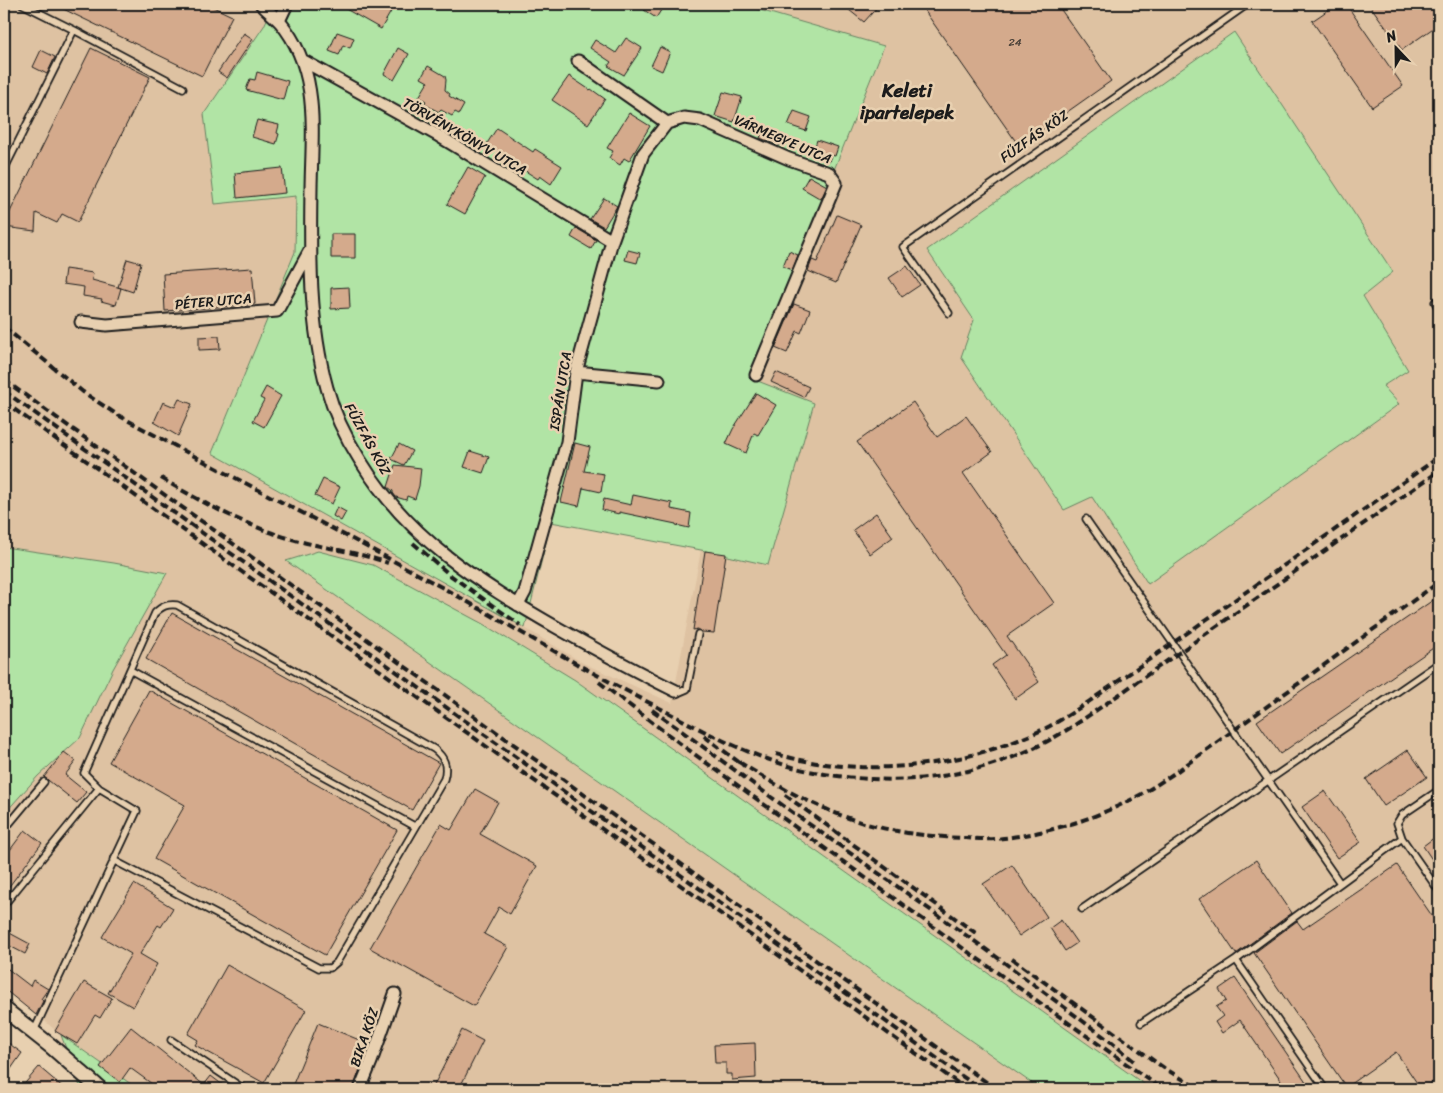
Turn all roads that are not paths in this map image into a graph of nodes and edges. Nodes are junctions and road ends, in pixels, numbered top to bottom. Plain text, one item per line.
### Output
1 (22, 4) edge
2 (261, 4) edge
3 (286, 4) edge
4 (1248, 4) edge
5 (279, 21) junction
6 (74, 30) junction
7 (302, 60) junction
8 (578, 61) dead end
9 (183, 88) dead end
10 (667, 123) junction
11 (4, 170) edge
12 (612, 241) junction
13 (310, 248) junction
14 (1439, 299) edge
15 (1439, 309) edge
16 (948, 313) dead end
17 (81, 322) dead end
18 (576, 372) junction
19 (756, 375) dead end
20 (659, 380) dead end
21 (1086, 519) dead end
22 (518, 605) junction
23 (698, 634) dead end
24 (1439, 663) edge
25 (130, 670) junction
26 (676, 691) joint
27 (1269, 780) junction
28 (44, 782) dead end
29 (99, 788) junction
30 (1439, 790) edge
31 (416, 827) junction
32 (4, 830) edge
33 (1402, 838) junction
34 (113, 860) junction
35 (1340, 882) junction
36 (1439, 891) edge
37 (4, 905) edge
38 (1082, 908) dead end
39 (1236, 960) junction
40 (395, 994) dead end
41 (4, 1009) edge
42 (1142, 1023) dead end
43 (33, 1033) junction
44 (171, 1040) dead end
45 (100, 1089) edge
46 (244, 1089) edge
47 (360, 1089) edge
48 (1324, 1089) edge

1 - 6 lane
2 - 5 street, FŰZFÁS KÖZ
3 - 5 street
4 - 16 lane, FŰZFÁS KÖZ
5 - 7 street, FŰZFÁS KÖZ
6 - 9 lane
6 - 11 lane
7 - 12 street, TÖRVÉNYKÖNYV UTCA
7 - 13 street, FŰZFÁS KÖZ
8 - 10 street
10 - 12 street, ISPÁN UTCA
10 - 19 street, VÁRMEGYE UTCA
12 - 18 street, ISPÁN UTCA
13 - 17 street, PÉTER UTCA
13 - 22 street, FŰZFÁS KÖZ
14 - 15 lane
18 - 20 street
18 - 22 street, ISPÁN UTCA
21 - 27 lane
22 - 26 street, FŰZFÁS KÖZ
23 - 26 lane
24 - 27 lane
25 - 29 lane
25 - 31 lane
25 - 31 lane
27 - 35 lane
27 - 38 lane
28 - 32 lane
29 - 34 lane
29 - 37 lane
30 - 33 lane
31 - 34 lane
33 - 35 lane
33 - 36 lane
34 - 43 lane
35 - 39 lane
39 - 42 lane
39 - 48 lane
40 - 47 street, BIKA KÖZ
41 - 43 street
43 - 45 street
44 - 46 lane

